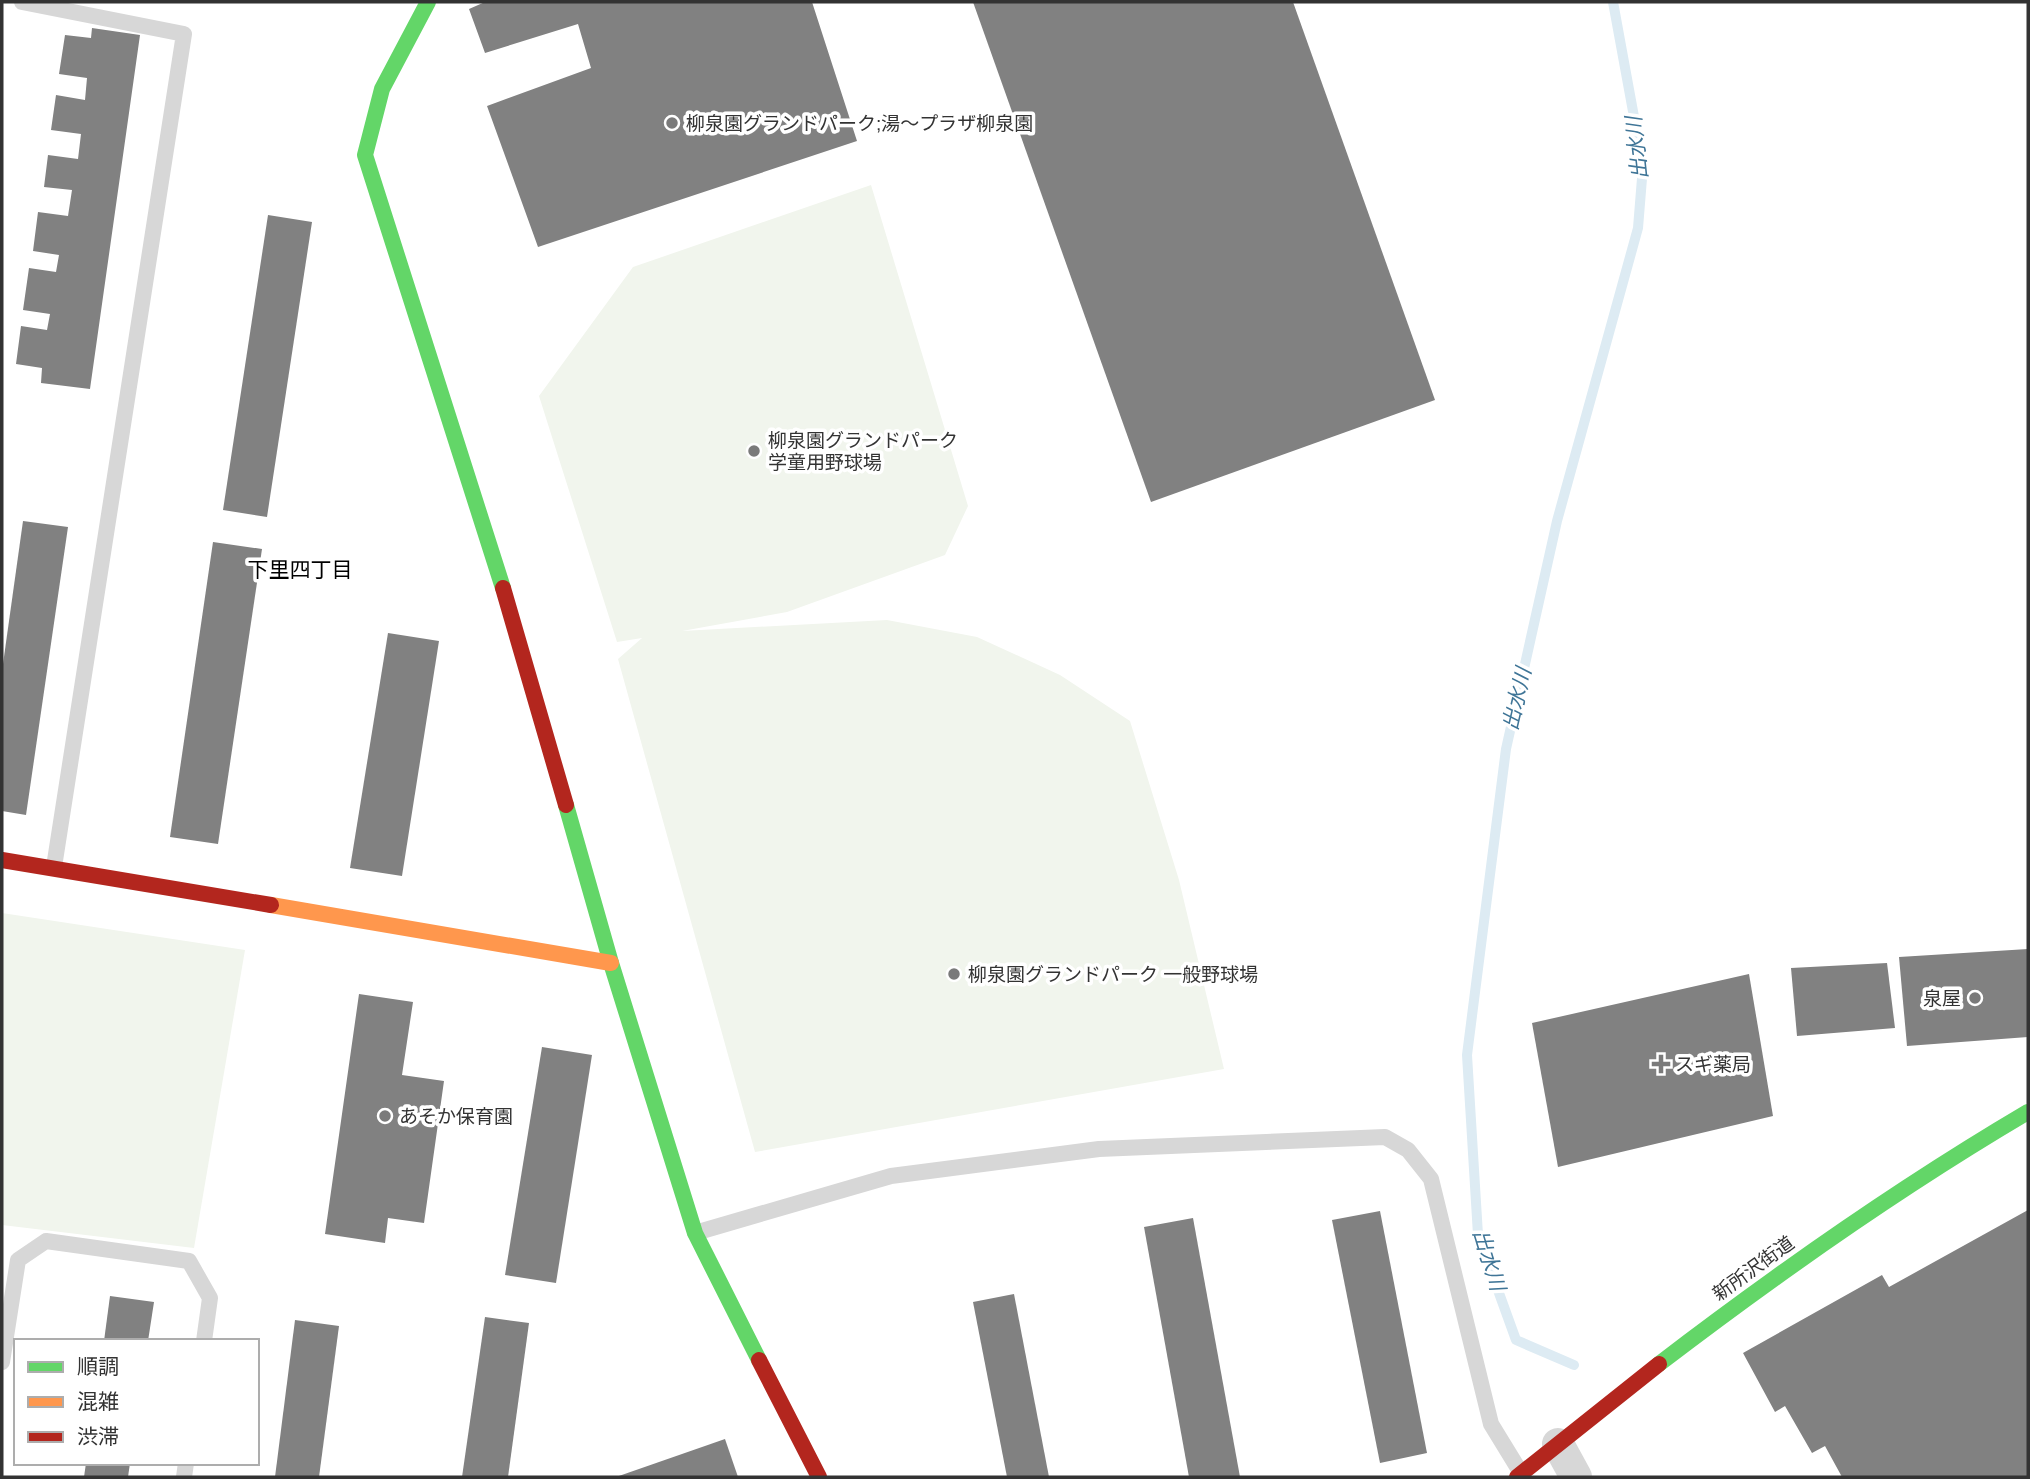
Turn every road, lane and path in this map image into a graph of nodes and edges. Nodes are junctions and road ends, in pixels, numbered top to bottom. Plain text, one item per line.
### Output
1 (22, 2) edge
2 (423, 5) edge
3 (2, 860) edge
4 (54, 867) junction
5 (611, 963) junction
6 (2028, 1112) edge
7 (695, 1233) junction
8 (204, 1339) edge
9 (2, 1362) edge
10 (1558, 1444) junction
11 (1519, 1475) edge
12 (819, 1477) edge
13 (1576, 1477) edge

1 - 4 lane
2 - 5 street
3 - 4 street
4 - 5 street
5 - 7 street
6 - 10 street, 新所沢街道
7 - 11 lane
7 - 12 street
8 - 9 lane
10 - 11 street, 新所沢街道
10 - 13 street

